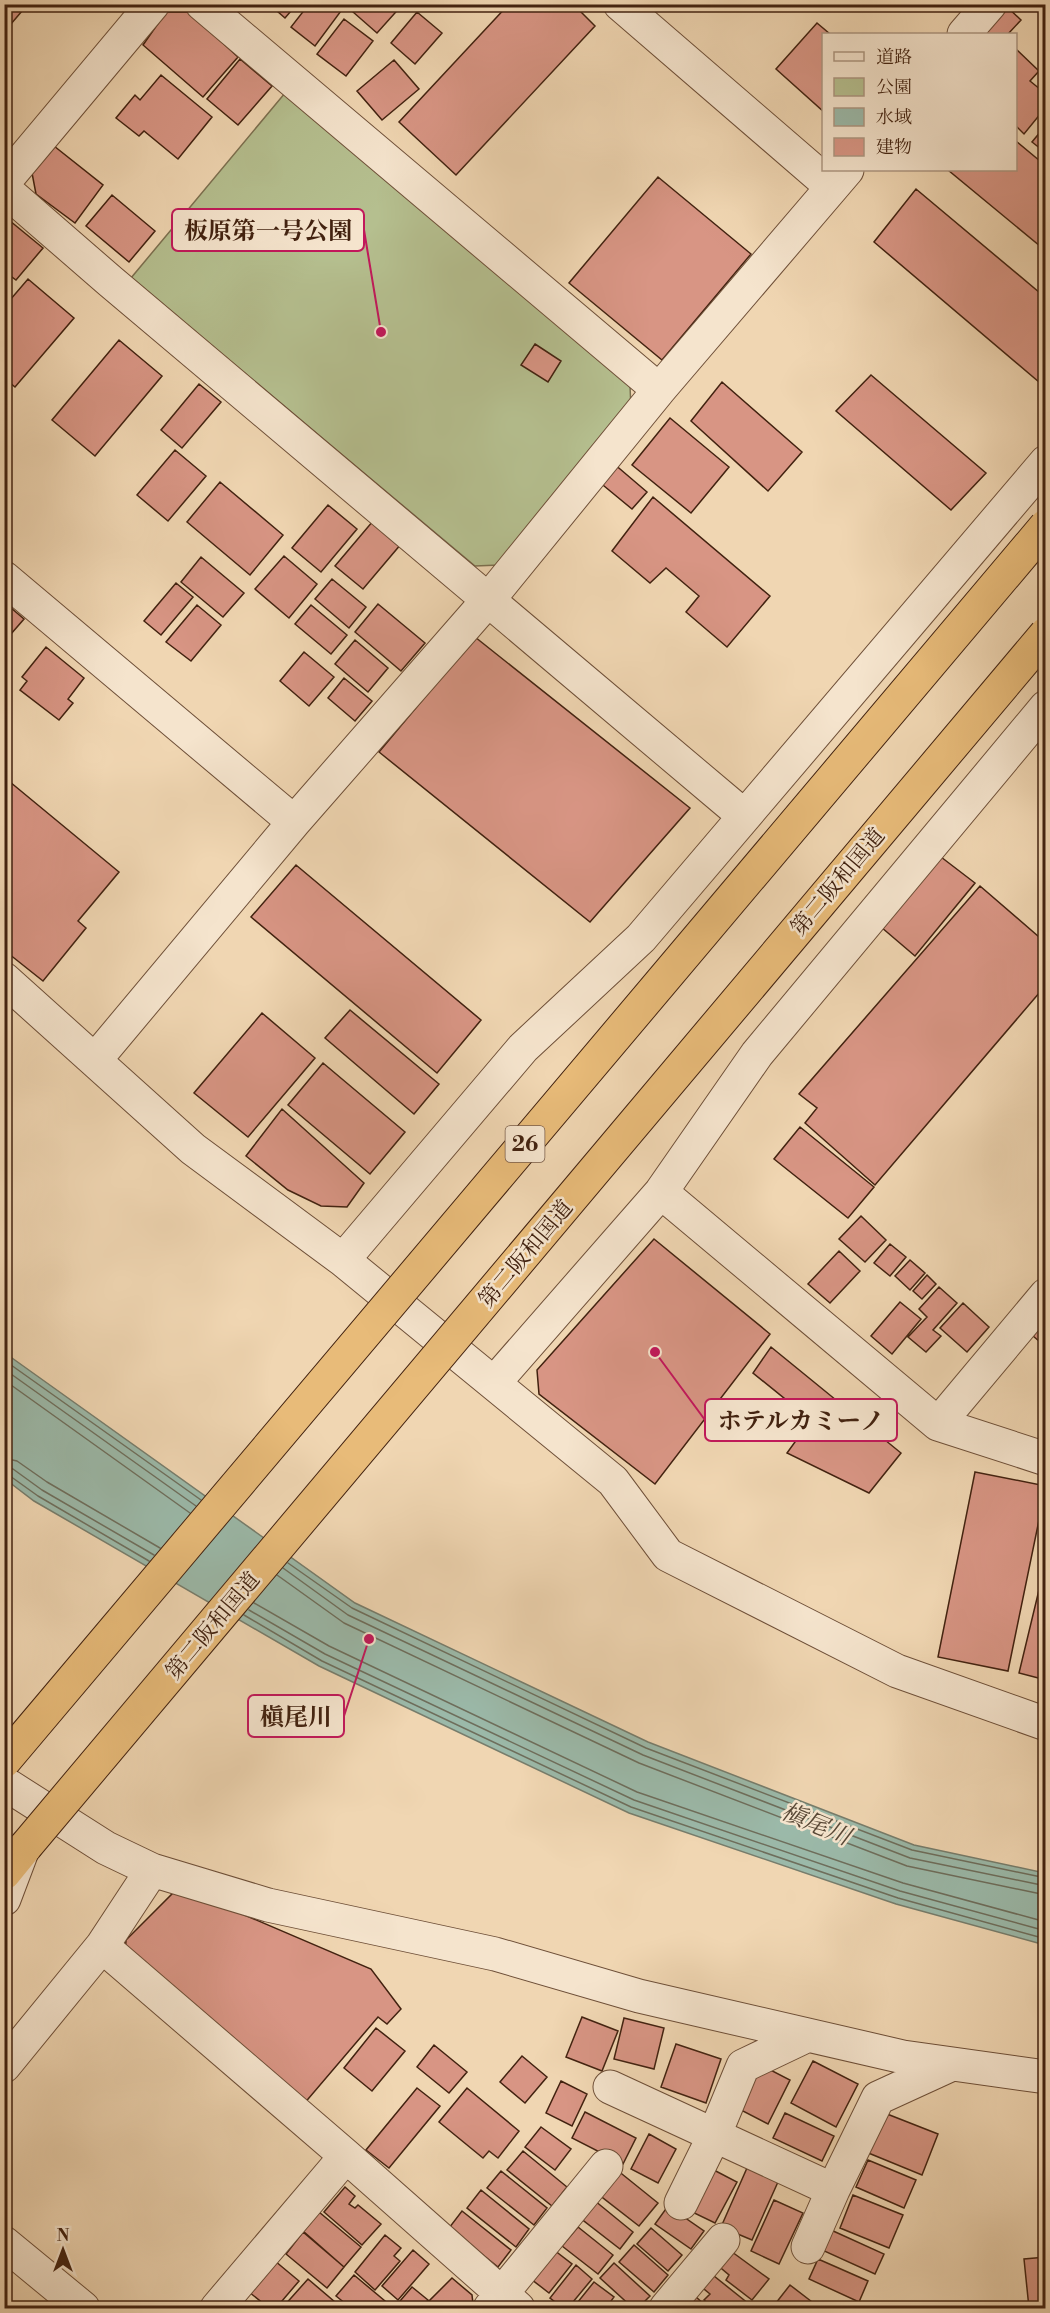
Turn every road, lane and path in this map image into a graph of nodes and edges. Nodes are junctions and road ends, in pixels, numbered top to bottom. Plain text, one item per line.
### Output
1 (153, 4) edge
2 (202, 4) edge
3 (620, 4) edge
4 (990, 4) edge
5 (965, 33) edge
6 (822, 164) edge
7 (840, 178) edge
8 (4, 182) edge
9 (4, 189) edge
10 (659, 390) junction
11 (1046, 462) edge
12 (1046, 526) edge
13 (4, 578) edge
14 (489, 599) junction
15 (1046, 634) edge
16 (1044, 714) edge
17 (744, 815) junction
18 (294, 822) junction
19 (4, 979) edge
20 (94, 1060) junction
21 (660, 1192) junction
22 (343, 1260) junction
23 (1046, 1295) edge
24 (494, 1383) junction
25 (938, 1424) junction
26 (1046, 1459) edge
27 (1046, 1724) edge
28 (4, 1761) edge
29 (4, 1783) edge
30 (17, 1858) edge
31 (152, 1870) junction
32 (4, 1899) edge
33 (102, 1946) junction
34 (808, 2035) junction
35 (950, 2065) junction
36 (4, 2066) edge
37 (1046, 2077) edge
38 (610, 2087) dead end
39 (714, 2136) junction
40 (346, 2157) junction
41 (606, 2166) dead end
42 (833, 2190) junction
43 (681, 2203) dead end
44 (723, 2240) dead end
45 (4, 2243) edge
46 (808, 2247) dead end
47 (503, 2304) edge
48 (83, 2308) edge
49 (217, 2308) edge
50 (666, 2308) edge

1 - 8 street
2 - 10 street
3 - 6 street
4 - 5 street
7 - 10 street
9 - 14 street
10 - 14 street
11 - 17 street
12 - 28 highway, 26, bridge
13 - 18 street
14 - 17 street
14 - 18 street
15 - 30 highway, 第二阪和国道, bridge
16 - 21 street
17 - 22 street
18 - 20 street
19 - 20 street
20 - 22 street
21 - 24 street
21 - 25 street
22 - 24 street
23 - 25 street
24 - 27 street
25 - 26 street
29 - 31 street
30 - 32 street
31 - 33 street
31 - 34 street
33 - 36 street
33 - 40 street
34 - 35 street
34 - 39 street
35 - 37 street
35 - 42 street
38 - 39 street
39 - 42 street
39 - 43 street
40 - 47 street
40 - 49 street
41 - 47 street
42 - 46 street
44 - 50 street
45 - 48 street

